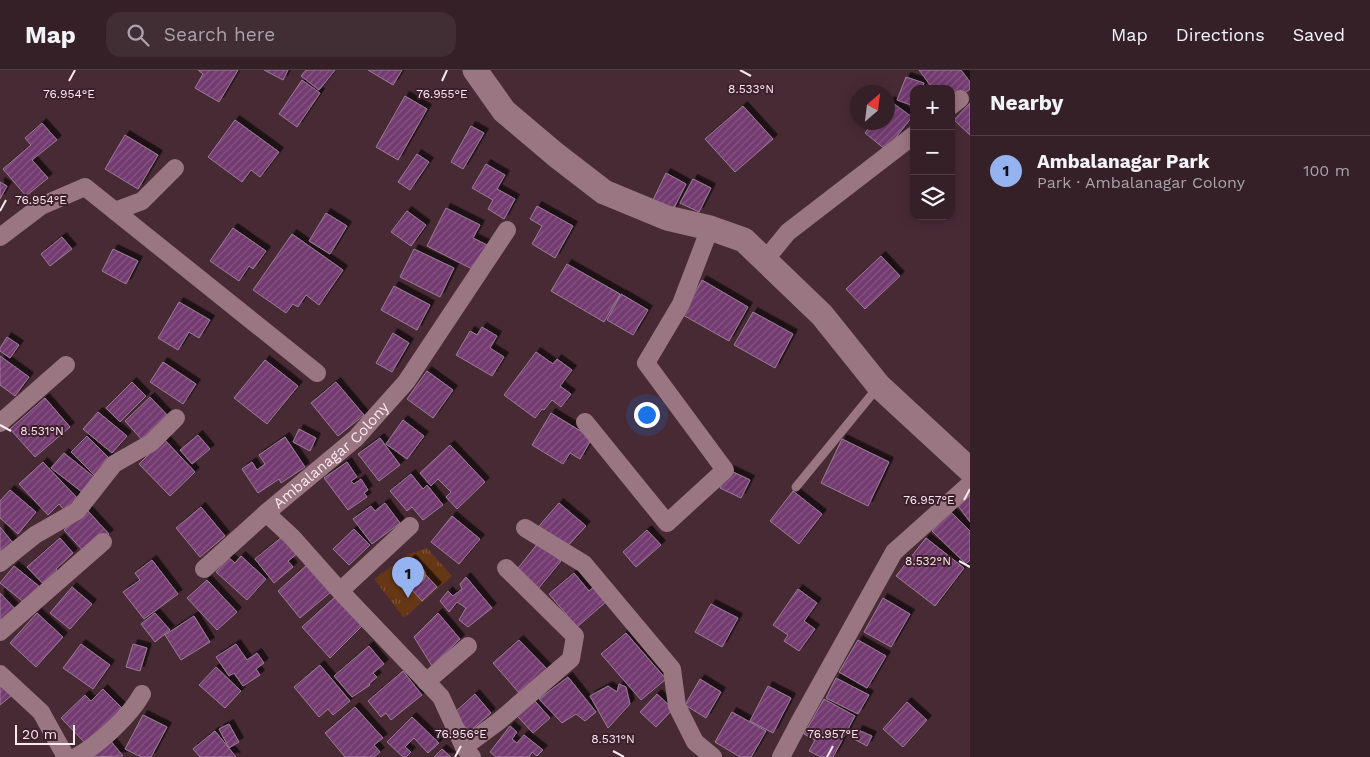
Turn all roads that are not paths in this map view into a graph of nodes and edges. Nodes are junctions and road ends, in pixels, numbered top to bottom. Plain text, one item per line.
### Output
1 (475, 70) edge
2 (910, 138) edge
3 (175, 168) dead end
4 (115, 211) junction
5 (710, 228) junction
6 (506, 230) dead end
7 (0, 237) edge
8 (765, 260) junction
9 (66, 365) dead end
10 (317, 373) dead end
11 (879, 386) junction
12 (176, 418) dead end
13 (585, 422) dead end
14 (0, 423) edge
15 (970, 470) edge
16 (970, 484) edge
17 (796, 487) dead end
18 (266, 513) junction
19 (410, 526) dead end
20 (525, 528) dead end
21 (103, 542) dead end
22 (0, 563) edge
23 (506, 568) dead end
24 (204, 569) dead end
25 (340, 591) junction
26 (0, 632) edge
27 (468, 646) dead end
28 (0, 674) edge
29 (426, 682) junction
30 (142, 694) dead end
31 (468, 752) edge
32 (66, 757) edge
33 (76, 757) edge
34 (713, 757) edge
35 (781, 757) edge

1 - 5 main road
2 - 8 street
3 - 4 street
4 - 7 street
4 - 10 street
5 - 8 main road
5 - 13 street
6 - 18 street, Ambalanagar Colony
8 - 11 main road
9 - 14 street
11 - 15 main road
11 - 17 lane
12 - 22 street
16 - 35 street
18 - 24 street
18 - 25 street, Ambalanagar Colony
19 - 25 street
20 - 34 street
21 - 26 street
23 - 31 street
25 - 29 street, Ambalanagar Colony
27 - 29 street
28 - 32 street
29 - 31 street, Ambalanagar Colony
30 - 33 street

